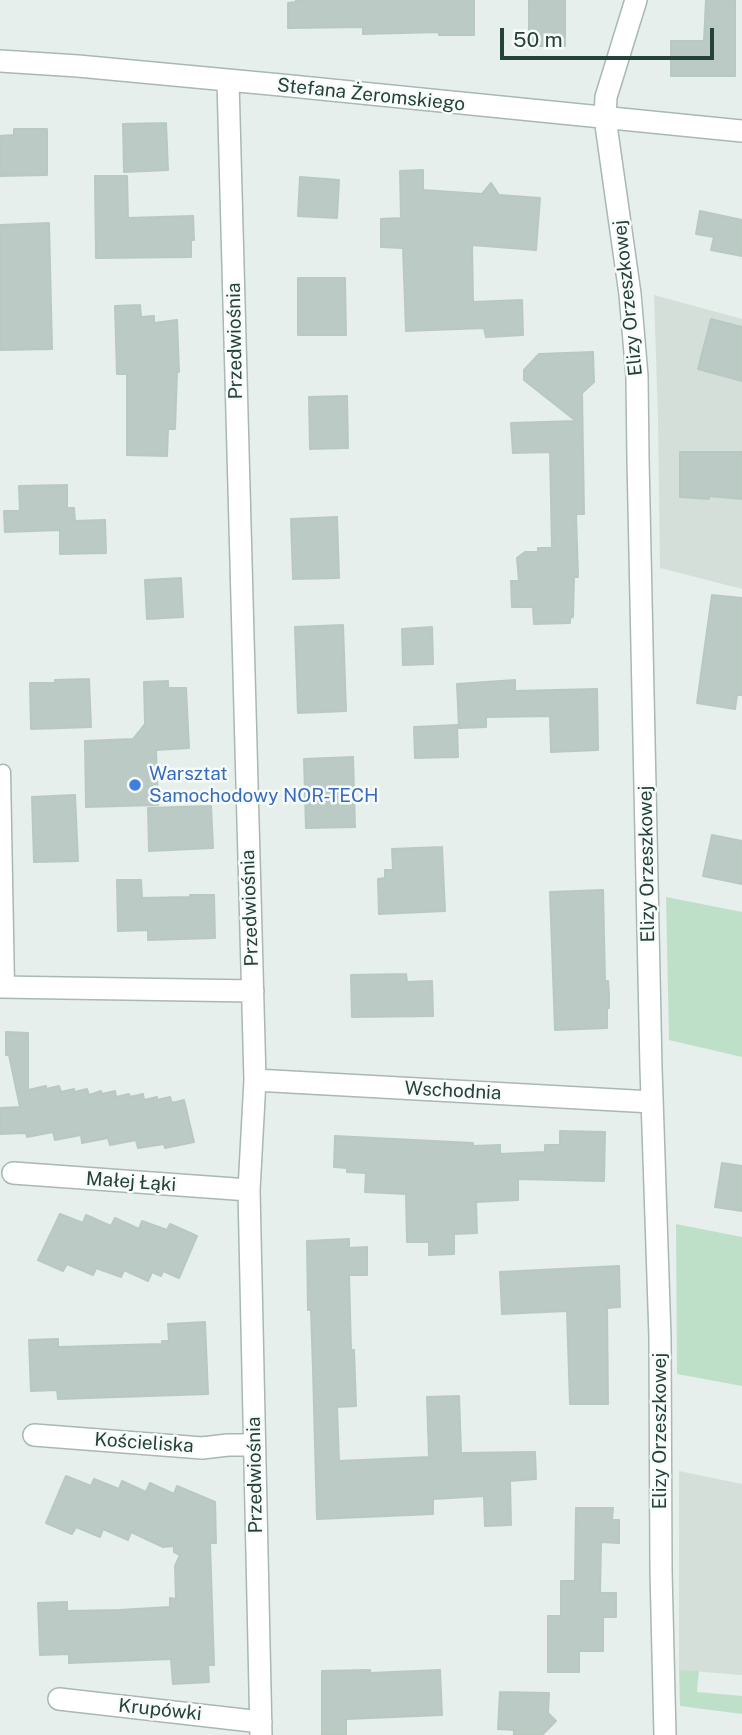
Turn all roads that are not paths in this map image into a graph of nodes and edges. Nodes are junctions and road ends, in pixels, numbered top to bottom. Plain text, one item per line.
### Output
1 (636, 0) edge
2 (0, 61) edge
3 (228, 82) junction
4 (605, 118) junction
5 (742, 131) edge
6 (3, 772) dead end
7 (3, 987) edge
8 (253, 991) junction
9 (255, 1080) junction
10 (652, 1102) junction
11 (13, 1173) dead end
12 (249, 1190) junction
13 (34, 1435) dead end
14 (254, 1445) junction
15 (59, 1699) dead end
16 (261, 1728) edge
17 (665, 1735) edge

1 - 4 street, Elizy Orzeszkowej
2 - 3 street, Stefana Żeromskiego
3 - 4 street, Stefana Żeromskiego
3 - 8 street, Przedwiośnia
4 - 5 street, Stefana Żeromskiego
4 - 10 street, Elizy Orzeszkowej
6 - 7 lane
7 - 8 street
8 - 9 street, Przedwiośnia
9 - 10 street, Wschodnia
9 - 12 street, Przedwiośnia
10 - 17 street, Elizy Orzeszkowej
11 - 12 street, Małej Łąki
12 - 14 street, Przedwiośnia
13 - 14 street, Kościeliska
14 - 16 street, Przedwiośnia
15 - 16 street, Krupówki

